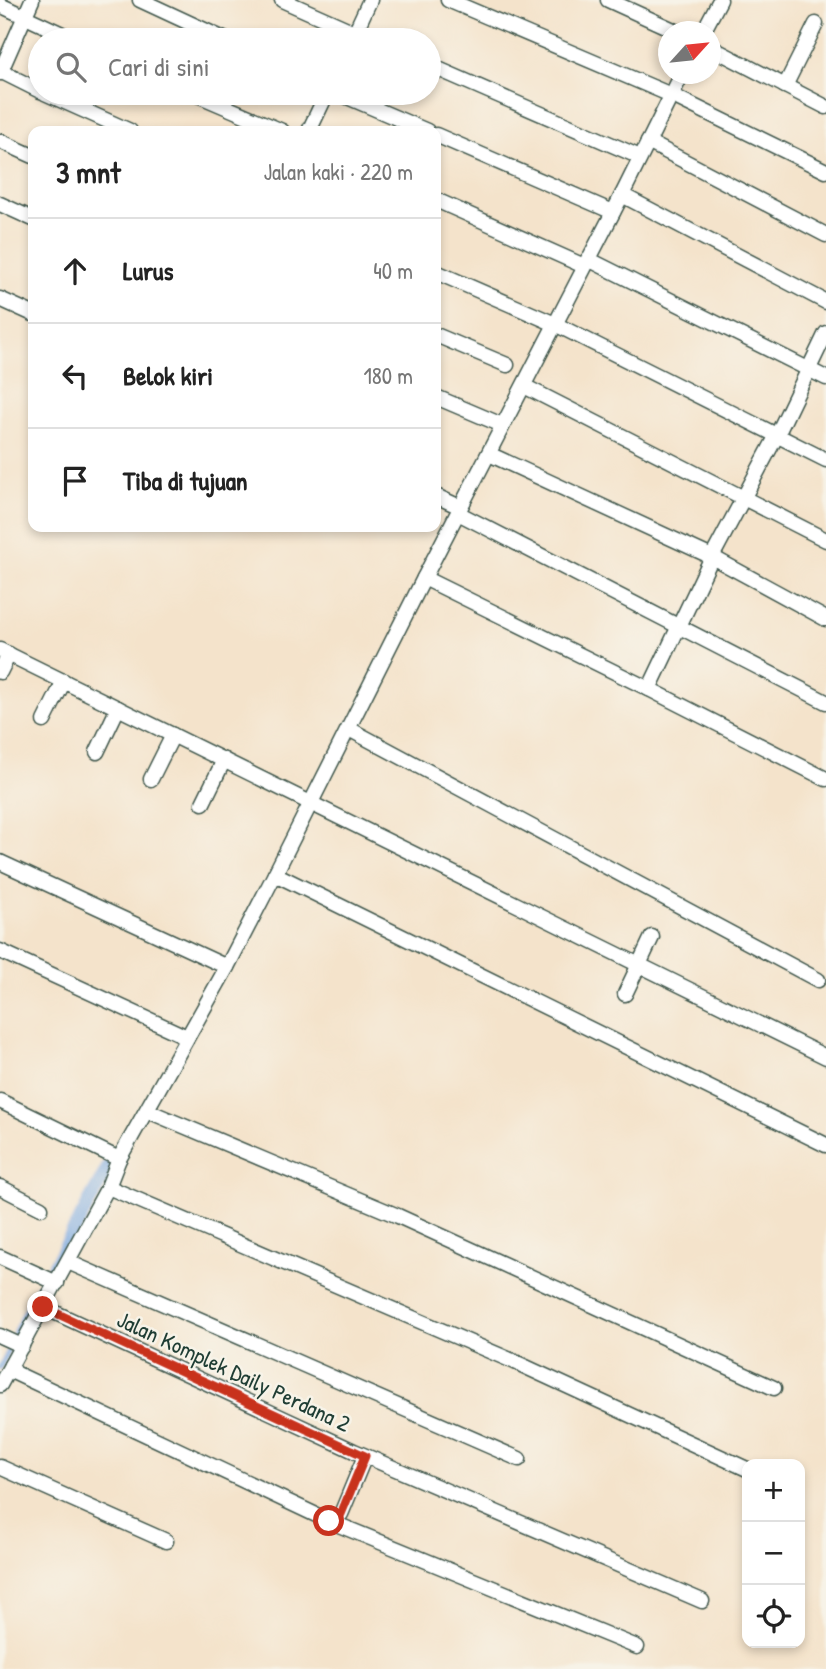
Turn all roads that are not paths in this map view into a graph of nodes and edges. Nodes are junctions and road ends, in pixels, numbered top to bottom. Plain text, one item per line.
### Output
1 (33, 0) edge
2 (140, 0) edge
3 (282, 0) edge
4 (370, 0) edge
5 (448, 0) edge
6 (608, 0) edge
7 (720, 0) edge
8 (0, 5) edge
9 (25, 18) junction
10 (709, 21) edge
11 (658, 23) edge
12 (816, 24) dead end
13 (48, 28) edge
14 (200, 28) edge
15 (337, 28) edge
16 (357, 28) edge
17 (721, 53) edge
18 (441, 70) edge
19 (0, 72) edge
20 (677, 84) edge
21 (28, 85) edge
22 (785, 86) junction
23 (671, 95) junction
24 (72, 105) edge
25 (221, 105) edge
26 (321, 105) edge
27 (366, 105) edge
28 (826, 107) edge
29 (119, 126) edge
30 (270, 126) edge
31 (311, 126) edge
32 (415, 126) edge
33 (441, 137) edge
34 (0, 141) edge
35 (648, 142) junction
36 (28, 154) edge
37 (640, 157) junction
38 (826, 171) edge
39 (622, 195) junction
40 (441, 202) edge
41 (0, 204) edge
42 (613, 212) junction
43 (28, 217) edge
44 (826, 235) edge
45 (586, 263) junction
46 (441, 274) edge
47 (0, 299) edge
48 (826, 302) edge
49 (28, 312) edge
50 (555, 324) junction
51 (826, 333) edge
52 (441, 337) edge
53 (507, 365) dead end
54 (808, 369) junction
55 (826, 379) edge
56 (524, 386) junction
57 (441, 399) edge
58 (502, 425) junction
59 (777, 435) junction
60 (489, 454) junction
61 (826, 460) edge
62 (744, 496) junction
63 (441, 499) edge
64 (459, 510) junction
65 (826, 540) edge
66 (712, 557) junction
67 (424, 578) junction
68 (826, 619) edge
69 (678, 626) junction
70 (4, 652) edge
71 (0, 672) edge
72 (64, 681) junction
73 (649, 689) junction
74 (826, 702) edge
75 (118, 708) junction
76 (44, 721) dead end
77 (349, 729) junction
78 (173, 735) junction
79 (96, 752) dead end
80 (224, 760) junction
81 (151, 779) dead end
82 (826, 779) edge
83 (203, 803) dead end
84 (310, 803) junction
85 (0, 862) edge
86 (275, 874) junction
87 (652, 937) dead end
88 (0, 951) edge
89 (637, 964) junction
90 (227, 967) junction
91 (818, 980) dead end
92 (625, 994) dead end
93 (187, 1037) junction
94 (826, 1057) edge
95 (0, 1101) edge
96 (148, 1111) junction
97 (826, 1145) edge
98 (119, 1158) junction
99 (0, 1186) edge
100 (108, 1187) junction
101 (41, 1208) dead end
102 (0, 1257) edge
103 (68, 1262) junction
104 (57, 1283) junction
105 (43, 1307) junction
106 (0, 1336) edge
107 (22, 1346) junction
108 (13, 1369) junction
109 (0, 1385) edge
110 (774, 1388) dead end
111 (365, 1456) junction
112 (519, 1459) dead end
113 (0, 1467) edge
114 (742, 1467) edge
115 (329, 1521) junction
116 (166, 1541) dead end
117 (702, 1601) dead end
118 (637, 1647) dead end

1 - 9 street
2 - 14 street
3 - 15 street
4 - 16 street
5 - 23 street
6 - 11 street
7 - 10 street
8 - 9 street
9 - 13 street
9 - 19 street
12 - 22 street
17 - 22 street
18 - 37 street
19 - 21 street
20 - 23 street
22 - 28 street
23 - 35 street
23 - 38 street
24 - 29 street
25 - 30 street
26 - 31 street
27 - 32 street
33 - 42 street
34 - 36 street
35 - 37 street
35 - 44 street
37 - 39 street
39 - 42 street
39 - 48 street
40 - 45 street
41 - 43 street
42 - 45 street
45 - 50 street
45 - 54 street
46 - 50 street
47 - 49 street
50 - 56 street
50 - 59 street
51 - 54 street
52 - 53 street
54 - 55 street
54 - 59 street
56 - 58 street
56 - 62 street
57 - 58 street
58 - 60 street
59 - 61 street
59 - 62 street
60 - 64 street
60 - 66 street
62 - 65 street
62 - 66 street
63 - 64 street
64 - 67 street
64 - 69 street
66 - 68 street
66 - 69 street
67 - 73 street
67 - 77 street
69 - 73 street
69 - 74 street
70 - 71 street
70 - 72 street
72 - 75 street
72 - 76 street
73 - 82 street
75 - 78 street
75 - 79 street
77 - 84 street
77 - 91 street
78 - 80 street
78 - 81 street
80 - 83 street
80 - 84 street
84 - 86 street
84 - 89 street
85 - 90 street
86 - 90 street
86 - 97 street
87 - 89 street
88 - 93 street
89 - 92 street
89 - 94 street
90 - 93 street
93 - 96 street
95 - 98 street
96 - 98 street
96 - 110 street
98 - 100 street
99 - 101 street
100 - 103 street
100 - 114 street
102 - 104 street
103 - 104 street
103 - 112 street
104 - 105 street
105 - 107 street
105 - 111 street, Jalan Komplek Daily Perdana 2
106 - 107 street
107 - 108 street
108 - 109 street
108 - 115 street
111 - 115 street, Jalan Komplek Daily Perdana 2
111 - 117 street
113 - 116 street
115 - 118 street

